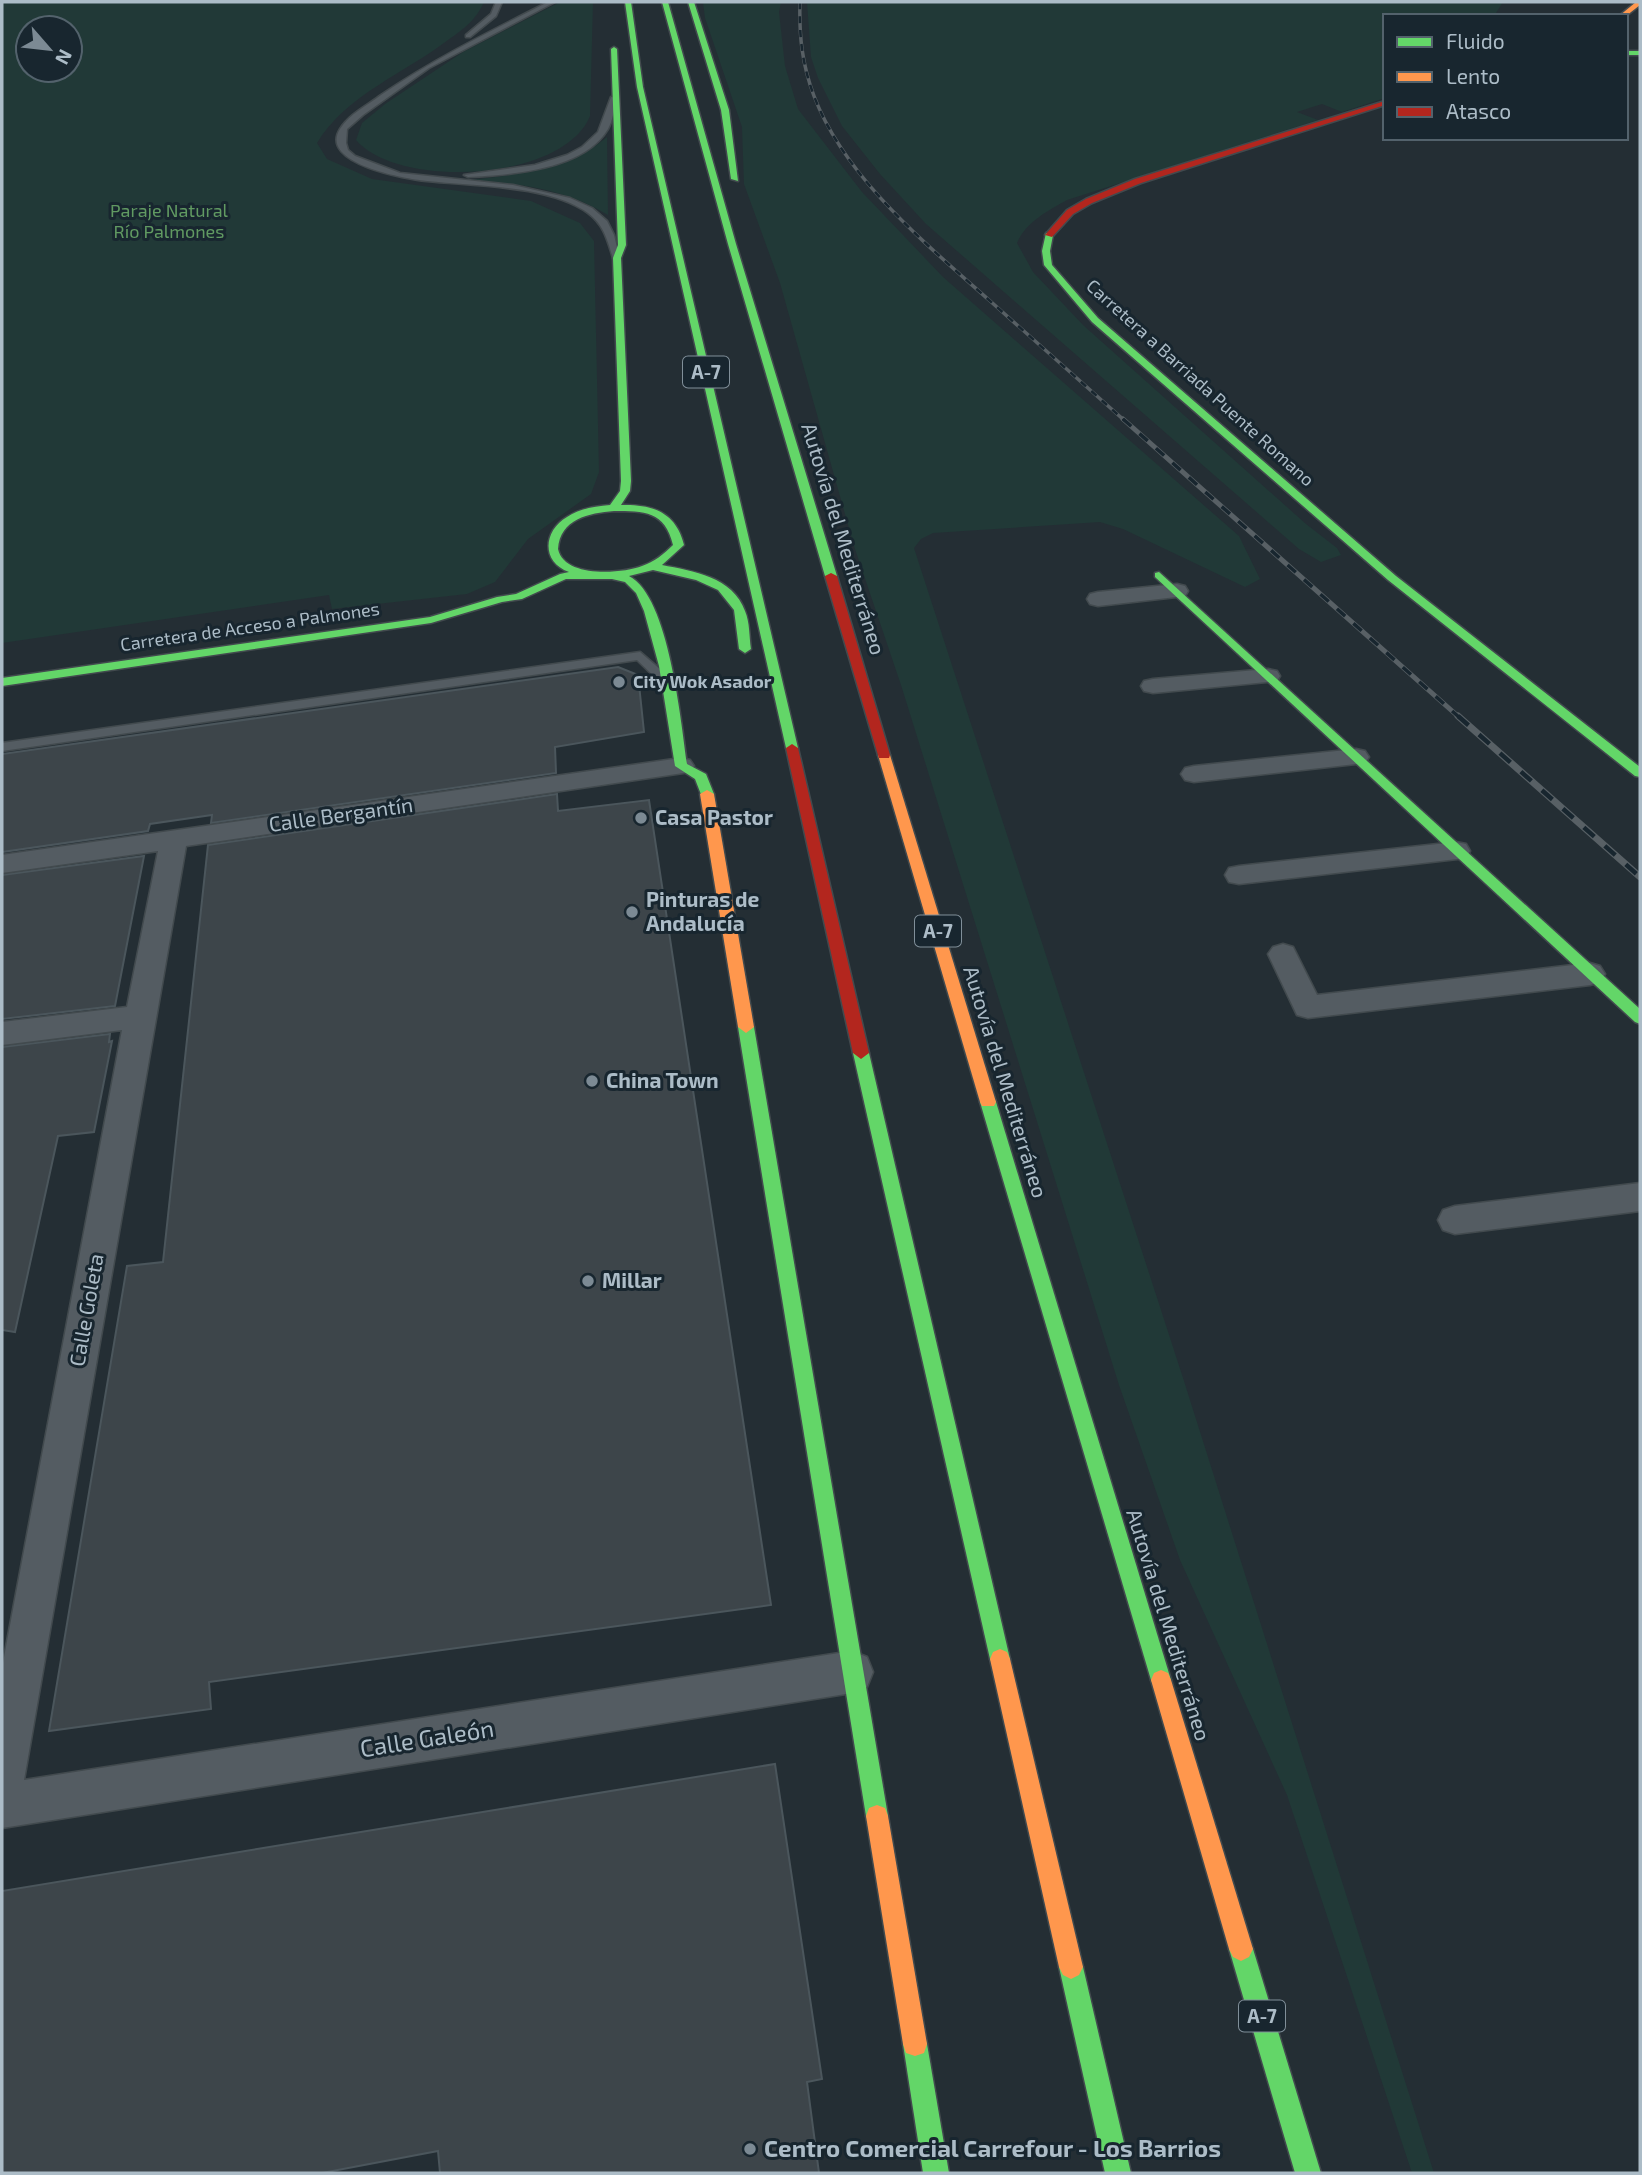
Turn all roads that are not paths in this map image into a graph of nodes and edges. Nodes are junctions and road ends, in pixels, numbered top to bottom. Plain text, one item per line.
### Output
1 (499, 2) edge
2 (552, 2) edge
3 (628, 2) edge
4 (665, 2) edge
5 (691, 2) edge
6 (1640, 2) edge
7 (1625, 14) edge
8 (614, 36) dead end
9 (427, 67) junction
10 (615, 86) junction
11 (1383, 104) edge
12 (378, 168) junction
13 (738, 197) dead end
14 (743, 224) dead end
15 (732, 244) junction
16 (617, 258) junction
17 (614, 507) junction
18 (554, 536) junction
19 (538, 562) dead end
20 (654, 567) junction
21 (601, 575) junction
22 (1159, 575) dead end
23 (521, 579) dead end
24 (1177, 591) junction
25 (501, 599) junction
26 (1099, 600) dead end
27 (750, 670) dead end
28 (1268, 676) junction
29 (667, 681) junction
30 (2, 682) edge
31 (1153, 687) dead end
32 (770, 728) dead end
33 (792, 741) junction
34 (2, 747) edge
35 (1356, 757) junction
36 (681, 766) junction
37 (1640, 773) edge
38 (1194, 775) dead end
39 (174, 839) junction
40 (1457, 850) junction
41 (2, 864) edge
42 (1239, 877) dead end
43 (1283, 954) dead end
44 (1590, 974) junction
45 (140, 1017) junction
46 (1640, 1018) edge
47 (2, 1032) edge
48 (1640, 1197) edge
49 (1455, 1220) dead end
50 (852, 1672) junction
51 (2, 1782) edge
52 (2, 1805) edge
53 (1216, 1859) junction
54 (1318, 2147) dead end
55 (936, 2173) edge
56 (1118, 2173) edge
57 (1308, 2173) edge

1 - 9 lane
2 - 9 lane
3 - 33 main road, A-7
4 - 15 main road, Autovía del Mediterráneo / A-7
5 - 13 main road
6 - 7 main road
8 - 10 main road
9 - 12 lane
10 - 12 lane
10 - 16 main road
11 - 37 main road, Carretera a Barriada Puente Romano
12 - 16 lane
14 - 15 main road
15 - 53 main road, Autovía del Mediterráneo / A-7
16 - 17 main road
17 - 18 main road
17 - 20 main road
18 - 19 main road
18 - 21 main road
20 - 21 main road, Carretera de Acceso a Palmones
20 - 27 main road
21 - 25 main road, Carretera de Acceso a Palmones
21 - 29 main road
22 - 24 main road
23 - 25 main road, Carretera de Acceso a Palmones
24 - 26 street
24 - 28 main road
25 - 30 main road, Carretera de Acceso a Palmones
28 - 31 street
28 - 35 main road
29 - 34 lane
29 - 36 main road
32 - 33 main road
33 - 56 main road, A-7
35 - 38 street
35 - 40 main road
36 - 39 street, Calle Bergantín
36 - 50 main road
39 - 41 street, Calle Bergantín
39 - 45 street, Calle Goleta
40 - 42 street
40 - 44 main road
43 - 44 street
44 - 46 main road
45 - 47 street
45 - 51 street, Calle Goleta
48 - 49 street
50 - 52 street, Calle Galeón
50 - 55 main road
53 - 54 main road
53 - 57 main road, Autovía del Mediterráneo / A-7

